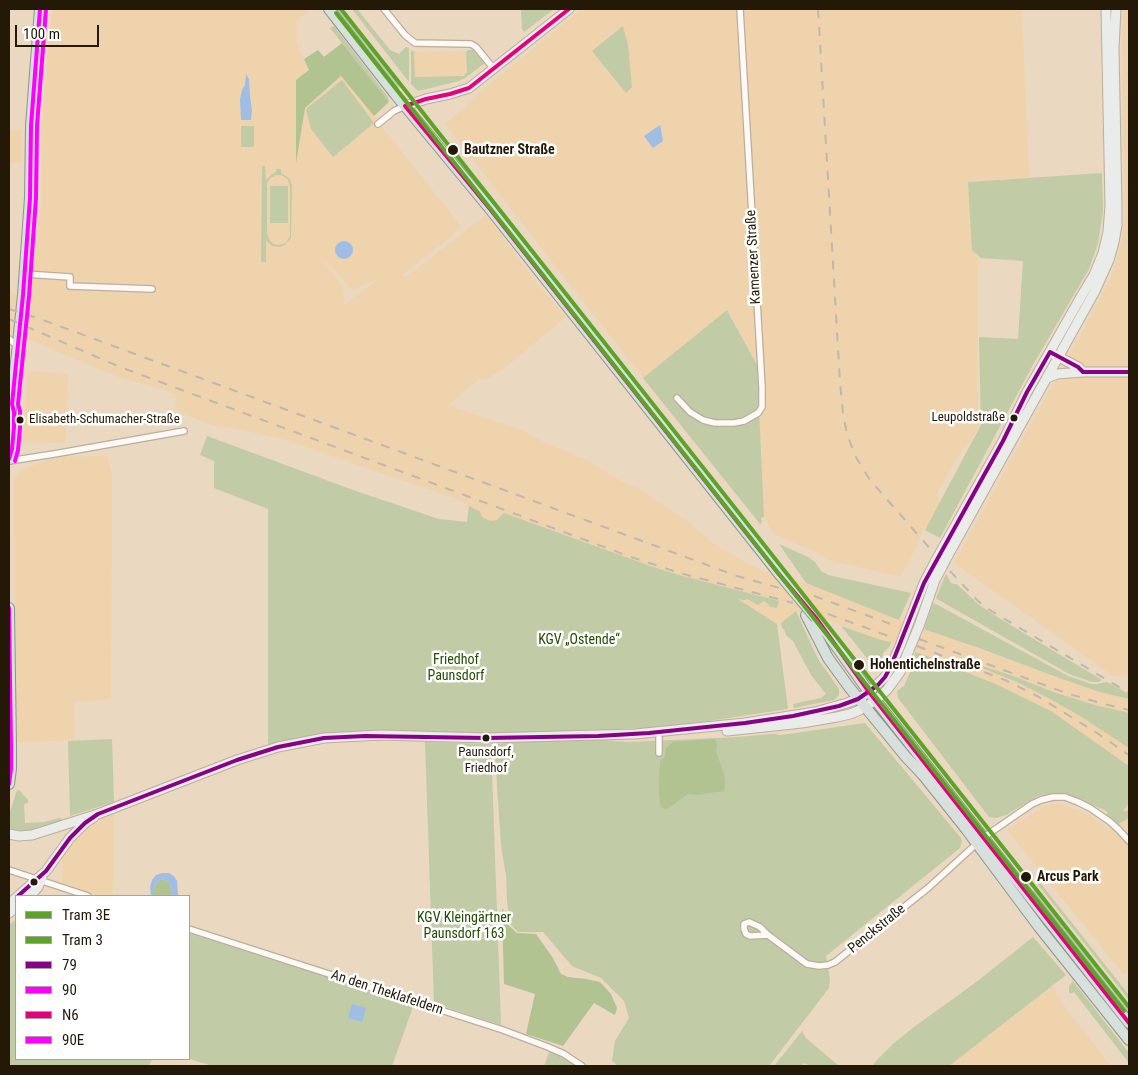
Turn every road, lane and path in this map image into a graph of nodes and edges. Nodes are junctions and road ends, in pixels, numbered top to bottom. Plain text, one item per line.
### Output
1 (40, 9) edge
2 (329, 9) edge
3 (384, 9) edge
4 (569, 9) edge
5 (740, 9) edge
6 (1106, 9) edge
7 (1116, 9) edge
8 (494, 69) junction
9 (405, 106) junction
10 (378, 124) dead end
11 (24, 274) junction
12 (152, 289) dead end
13 (9, 339) edge
14 (18, 345) junction
15 (1052, 358) junction
16 (1080, 372) junction
17 (1129, 372) edge
18 (1047, 378) junction
19 (11, 392) edge
20 (677, 398) dead end
21 (12, 404) junction
22 (9, 429) edge
23 (184, 431) dead end
24 (9, 460) edge
25 (941, 560) junction
26 (9, 608) edge
27 (811, 616) junction
28 (873, 696) junction
29 (858, 699) junction
30 (865, 707) junction
31 (598, 736) junction
32 (659, 738) junction
33 (659, 753) dead end
34 (9, 784) edge
35 (98, 814) junction
36 (9, 834) edge
37 (980, 840) junction
38 (1129, 841) edge
39 (9, 870) edge
40 (39, 880) junction
41 (20, 895) edge
42 (31, 895) edge
43 (85, 895) edge
44 (190, 929) edge
45 (768, 935) dead end
46 (1129, 1023) edge
47 (1129, 1040) edge
48 (582, 1066) edge

1 - 11 main road
2 - 9 main road
3 - 8 street
4 - 8 main road
5 - 20 street, Kamenzer Straße
6 - 15 main road
7 - 15 main road
8 - 9 main road
9 - 10 street
9 - 27 main road, bridge
11 - 12 street
11 - 14 main road
13 - 14 street
14 - 19 main road
15 - 16 main road
15 - 18 main road
15 - 25 main road
16 - 17 main road
16 - 18 main road
18 - 25 main road
19 - 21 main road
21 - 22 main road
21 - 24 main road
23 - 24 street
25 - 28 main road, bridge
25 - 28 main road, bridge
26 - 34 main road
27 - 28 main road
27 - 29 main road
28 - 29 main road
28 - 30 main road
28 - 37 main road
29 - 30 main road
29 - 31 main road
30 - 32 main road
30 - 37 main road
31 - 32 main road
31 - 35 main road
32 - 33 street
35 - 36 main road
35 - 40 main road
37 - 38 street, Penckstraße
37 - 45 street, Penckstraße
37 - 46 main road
37 - 47 main road
39 - 40 street
40 - 41 main road
40 - 42 main road
40 - 43 street
44 - 48 street, An den Theklafeldern

